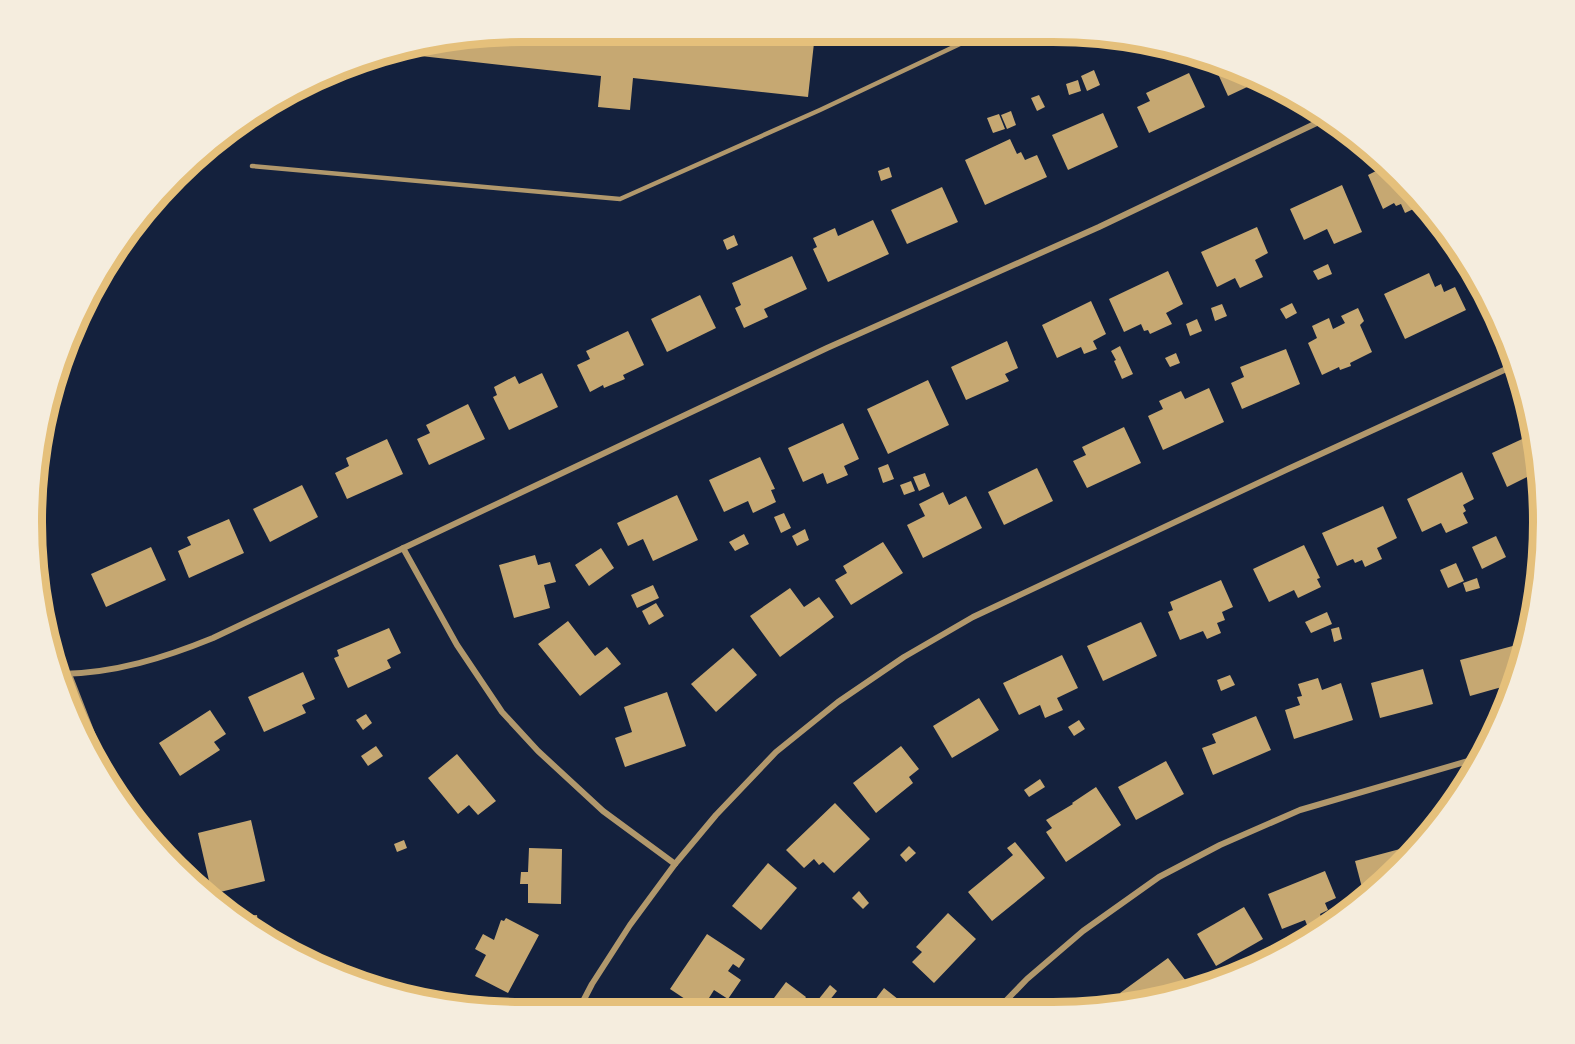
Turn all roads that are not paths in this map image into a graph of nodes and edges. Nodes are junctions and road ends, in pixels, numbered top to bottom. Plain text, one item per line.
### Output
1 (964, 42) edge
2 (1319, 122) edge
3 (252, 166) dead end
4 (1508, 367) edge
5 (404, 548) junction
6 (66, 674) edge
7 (72, 688) edge
8 (81, 711) edge
9 (1469, 762) edge
10 (675, 864) junction
11 (583, 1002) edge
12 (1005, 1002) edge

1 - 3 lane
2 - 5 street
4 - 10 street
5 - 6 street
5 - 10 street
7 - 8 street
9 - 12 street
10 - 11 street

